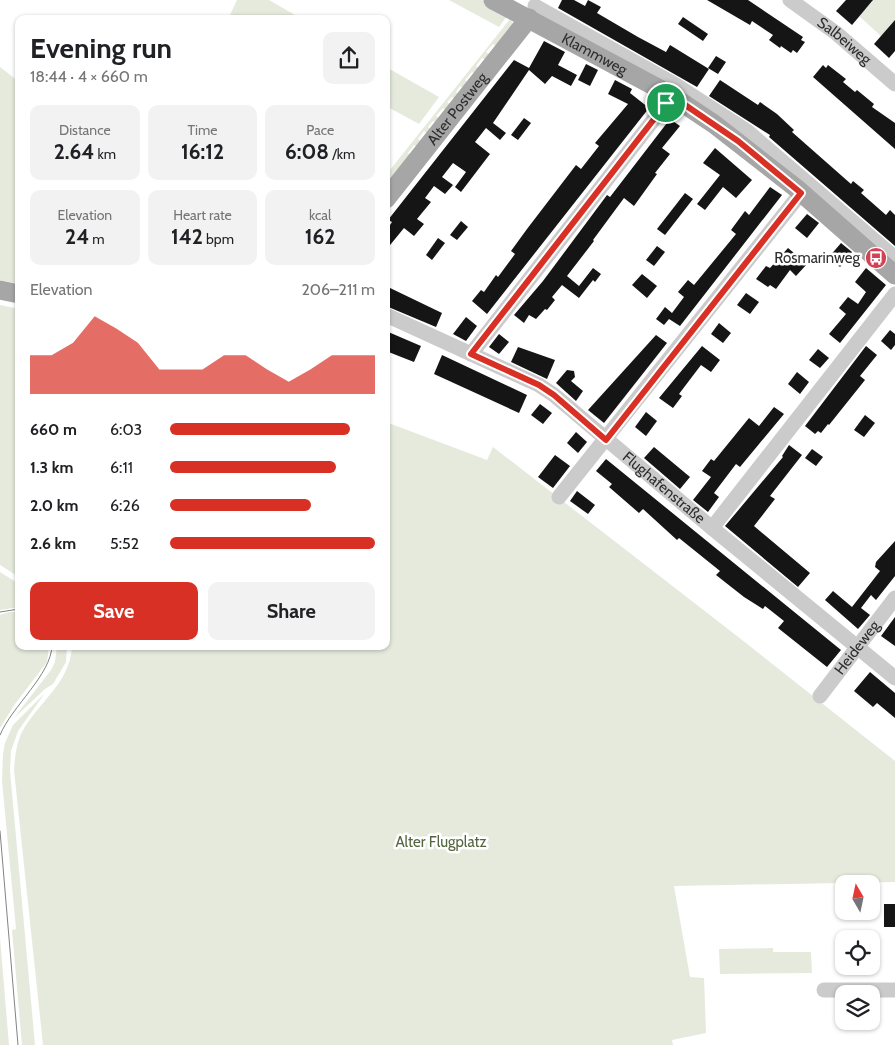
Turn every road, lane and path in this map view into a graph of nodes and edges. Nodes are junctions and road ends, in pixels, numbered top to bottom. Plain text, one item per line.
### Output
1 (493, 0) edge
2 (790, 0) edge
3 (534, 8) edge
4 (895, 84) edge
5 (672, 96) junction
6 (801, 193) junction
7 (390, 194) edge
8 (895, 258) edge
9 (895, 275) edge
10 (0, 290) edge
11 (15, 293) edge
12 (895, 294) edge
13 (390, 317) edge
14 (471, 354) junction
15 (606, 440) junction
16 (559, 497) dead end
17 (712, 528) junction
18 (895, 598) edge
19 (858, 647) junction
20 (895, 678) edge
21 (820, 696) dead end
22 (824, 990) dead end
23 (895, 990) edge

1 - 3 main road
2 - 4 street, Salbeiweg
3 - 5 main road, Klammweg
3 - 7 main road, Alter Postweg
3 - 8 street, Klammweg
5 - 6 main road, Klammweg
5 - 14 street
6 - 9 main road, Klammweg
6 - 15 street
10 - 11 main road
12 - 17 street
13 - 14 street, Flughafenstraße
14 - 15 street, Flughafenstraße
15 - 16 street
15 - 17 street, Flughafenstraße
17 - 19 street, Flughafenstraße
18 - 19 street, Heideweg
19 - 20 street, Flughafenstraße
19 - 21 street, Heideweg
22 - 23 street

